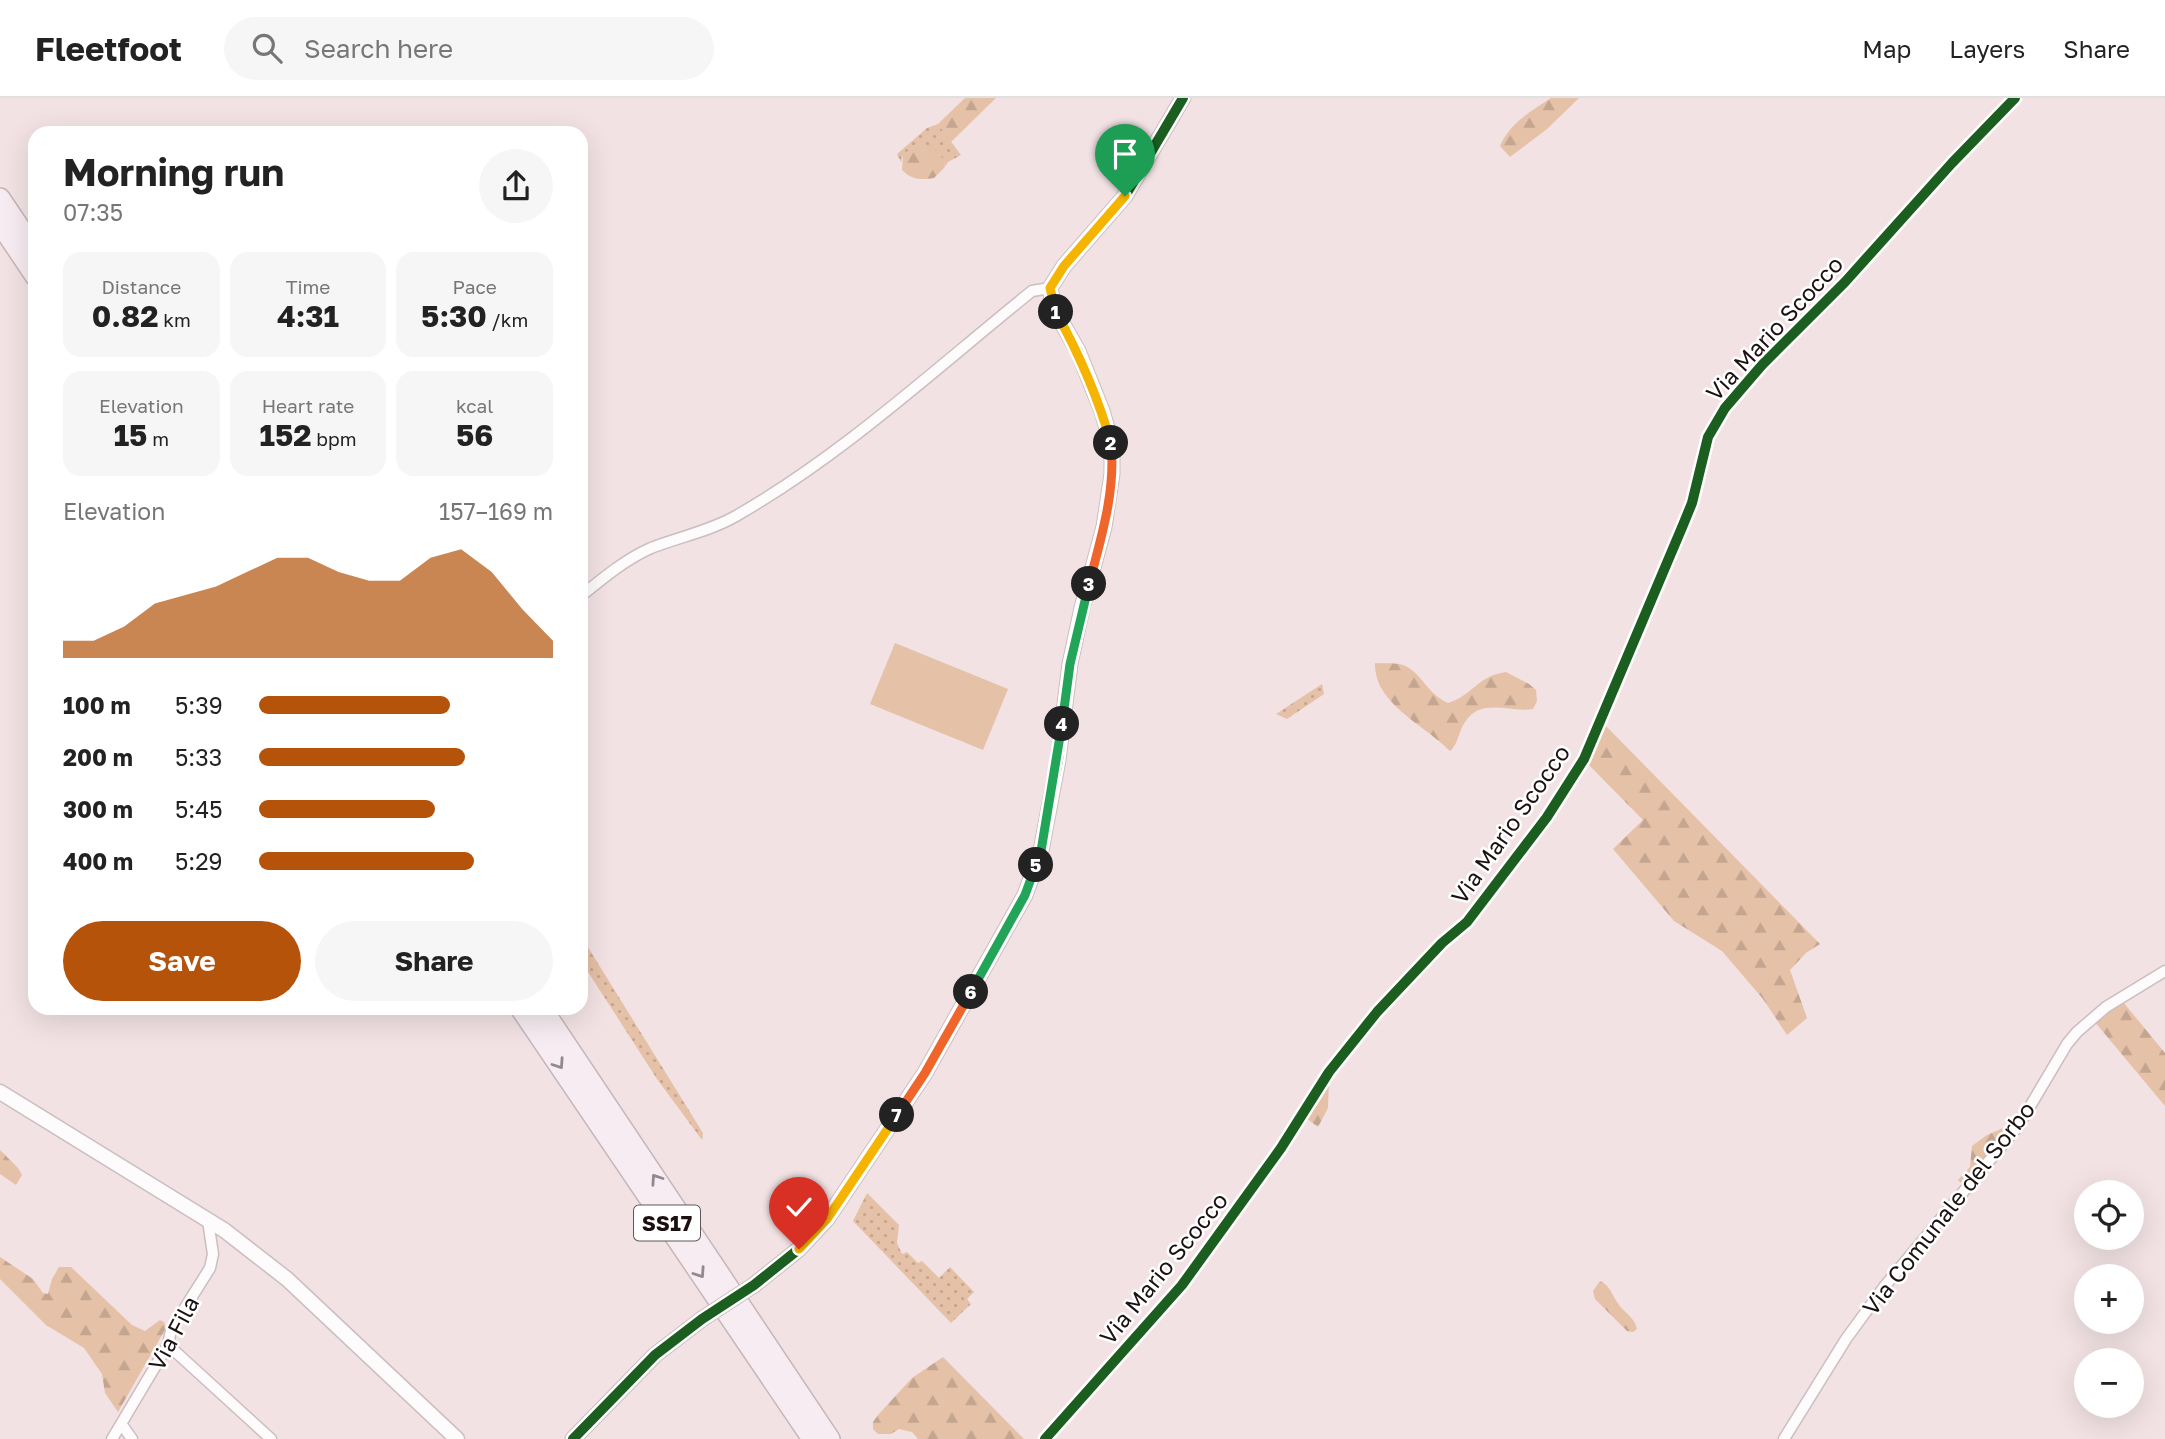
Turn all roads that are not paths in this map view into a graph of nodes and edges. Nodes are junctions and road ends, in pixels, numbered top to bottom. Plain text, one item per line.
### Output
1 (1183, 98) edge
2 (2015, 98) edge
3 (0, 198) edge
4 (0, 224) edge
5 (28, 240) edge
6 (28, 266) edge
7 (1050, 288) junction
8 (588, 590) edge
9 (2165, 971) edge
10 (525, 1015) edge
11 (547, 1015) edge
12 (0, 1092) edge
13 (208, 1221) junction
14 (168, 1345) junction
15 (122, 1425) junction
16 (112, 1439) edge
17 (132, 1439) edge
18 (271, 1439) edge
19 (457, 1439) edge
20 (573, 1439) edge
21 (812, 1439) edge
22 (830, 1439) edge
23 (1045, 1439) edge
24 (1784, 1439) edge

1 - 7 street
2 - 23 street, Via Mario Scocco
3 - 5 highway
4 - 6 highway
7 - 8 street
7 - 20 street, bridge
9 - 24 street, Via Comunale del Sorbo
10 -> 21 highway, SS17
22 -> 11 highway, SS17
12 - 13 street
13 - 14 street, Via Fila
13 - 19 street
14 - 15 street, Via Fila
14 - 18 street
15 - 16 street, Via Fila
15 - 17 street

